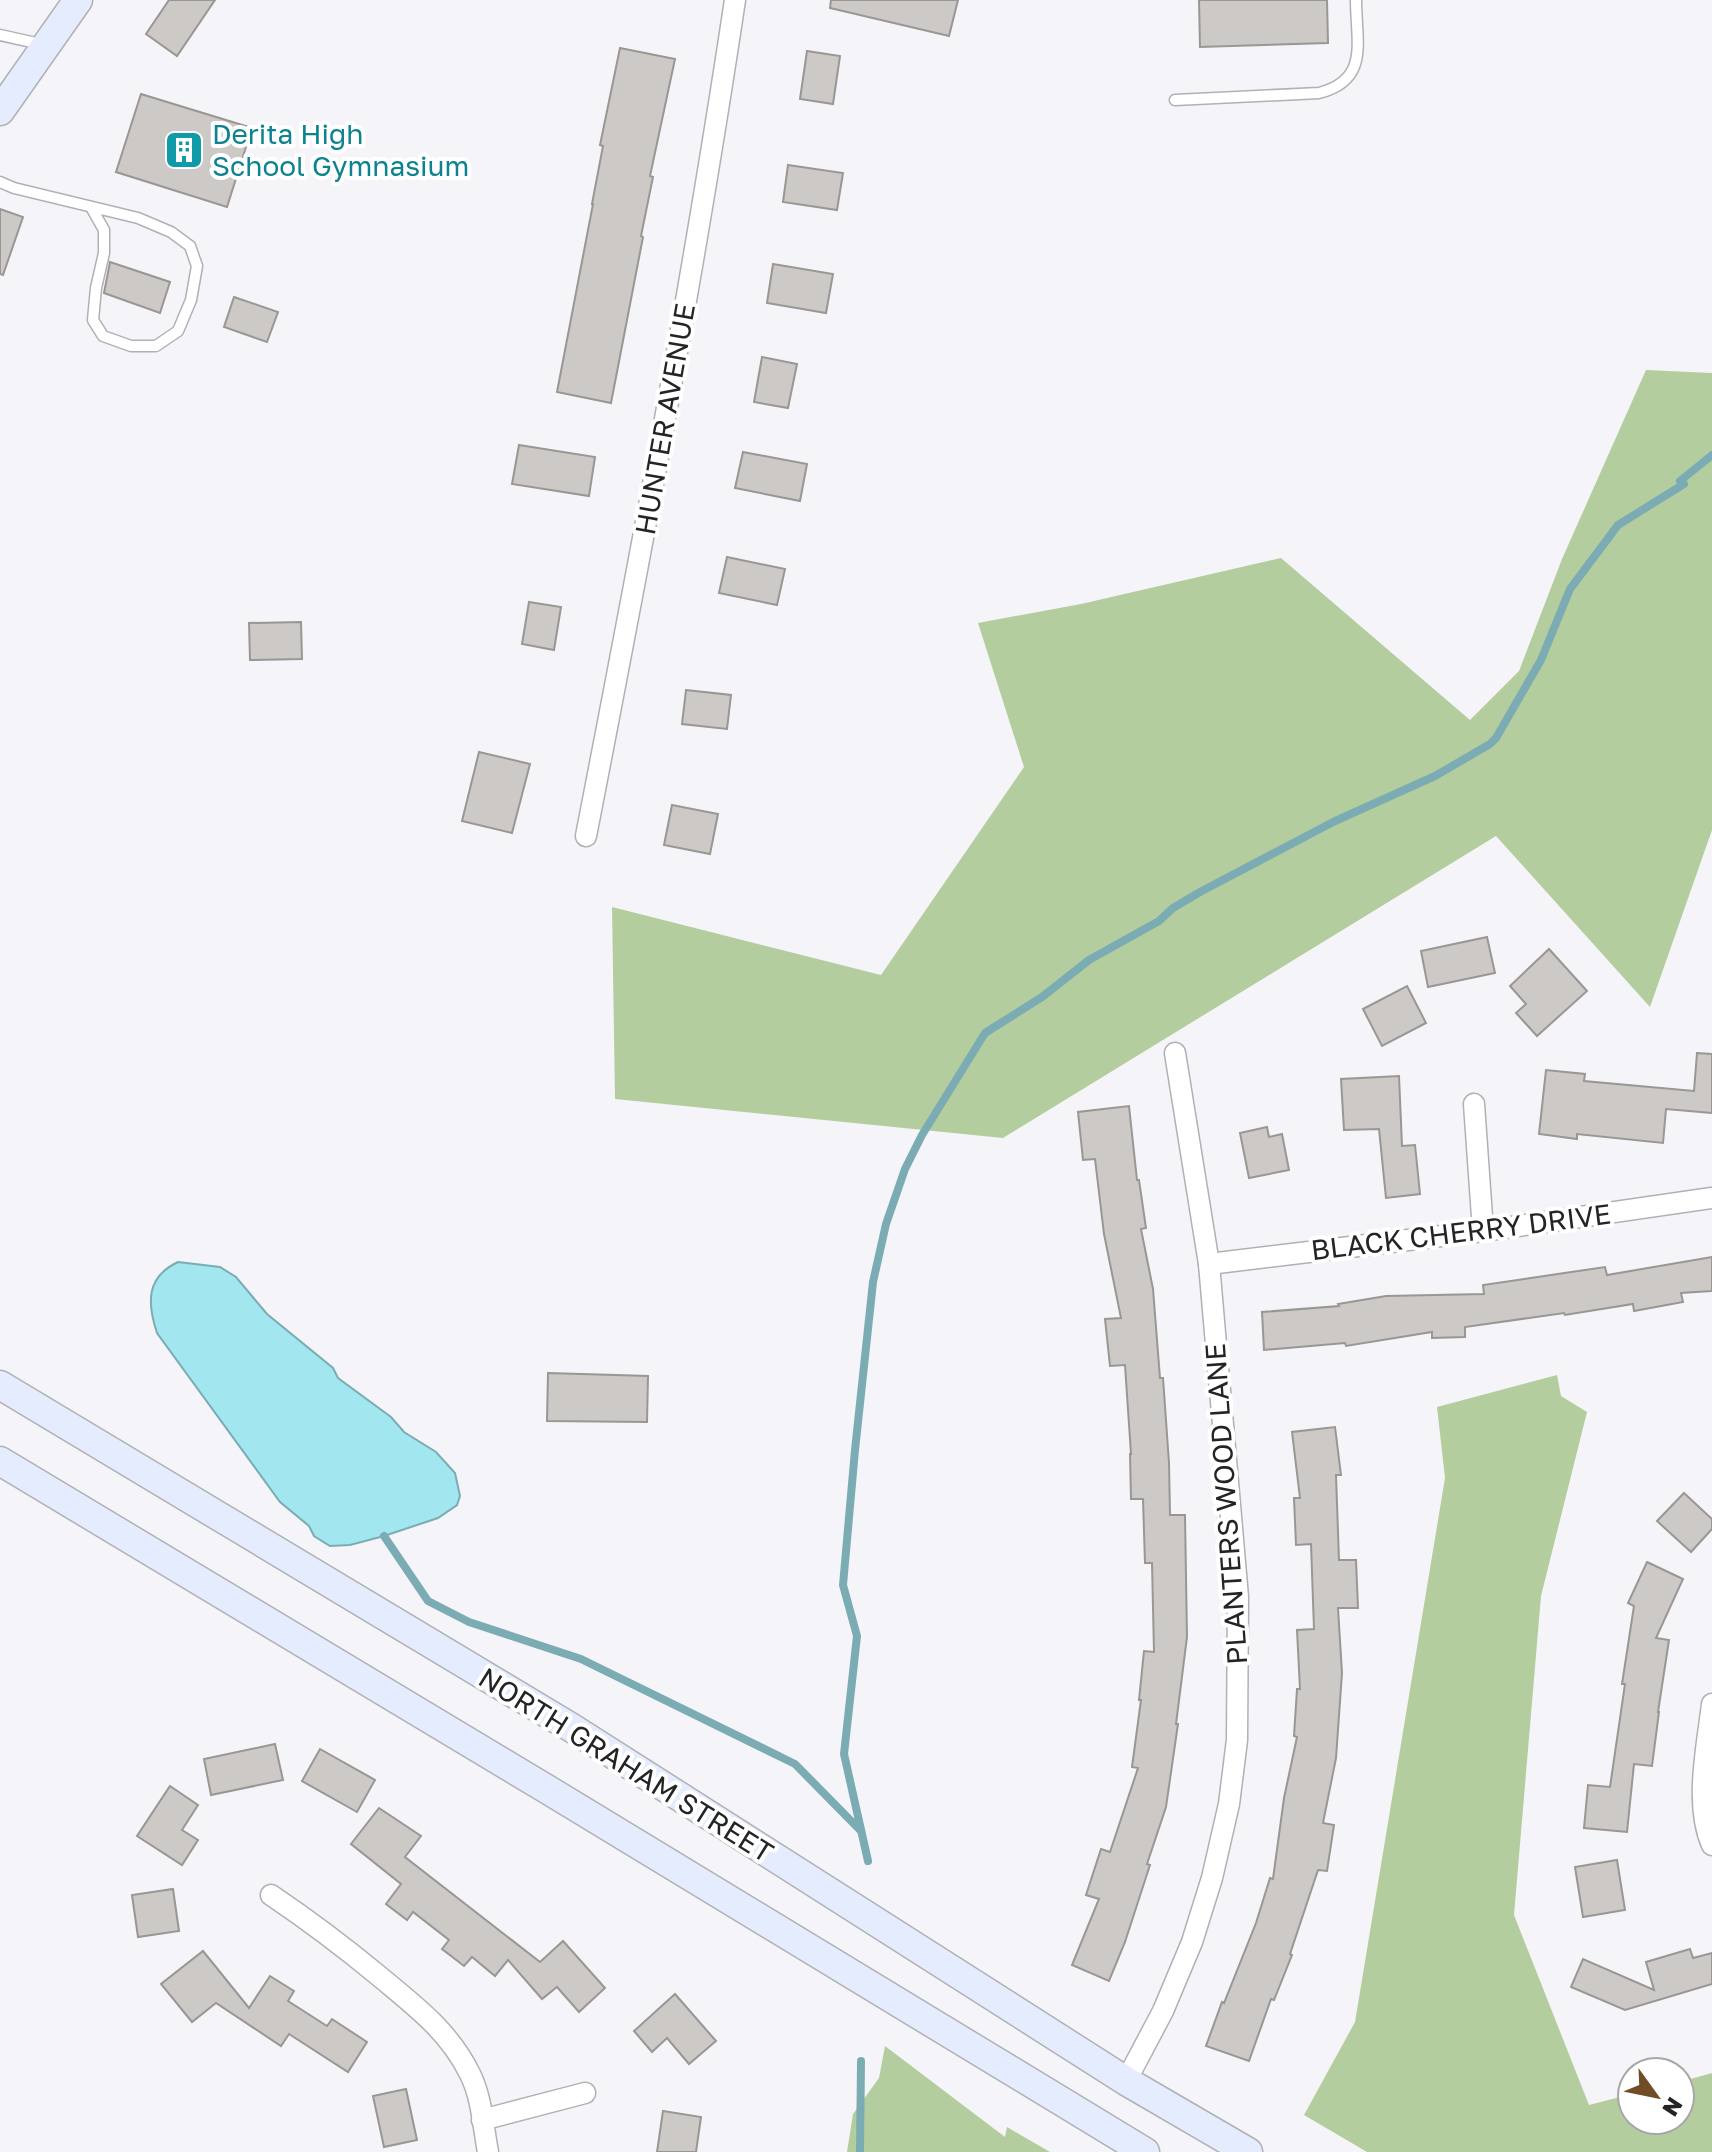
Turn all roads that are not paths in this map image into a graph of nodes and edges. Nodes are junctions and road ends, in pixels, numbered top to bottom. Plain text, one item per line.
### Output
1 (78, 0) edge
2 (735, 0) edge
3 (1356, 0) edge
4 (0, 35) edge
5 (48, 45) junction
6 (1175, 100) dead end
7 (0, 111) edge
8 (0, 182) edge
9 (91, 207) junction
10 (586, 836) dead end
11 (1175, 1053) dead end
12 (1474, 1104) dead end
13 (1712, 1198) edge
14 (1483, 1231) junction
15 (1209, 1264) junction
16 (0, 1385) edge
17 (0, 1461) edge
18 (1712, 1704) edge
19 (1712, 1845) edge
20 (271, 1895) dead end
21 (1126, 2081) junction
22 (585, 2093) dead end
23 (482, 2120) junction
24 (488, 2152) edge
25 (1145, 2152) edge
26 (1248, 2152) edge

1 - 5 main road
2 - 10 street, HUNTER AVENUE
3 - 6 lane
4 - 5 lane
5 - 7 main road
8 - 9 lane
9 - 9 lane
11 - 15 street, PLANTERS WOOD LANE
12 - 14 street
13 - 14 street, BLACK CHERRY DRIVE
14 - 15 street, BLACK CHERRY DRIVE
15 - 21 street, PLANTERS WOOD LANE
16 - 21 main road, NORTH GRAHAM STREET
17 - 25 main road
18 - 19 street
20 - 23 street
21 - 26 main road, NORTH GRAHAM STREET
22 - 23 street
23 - 24 street

